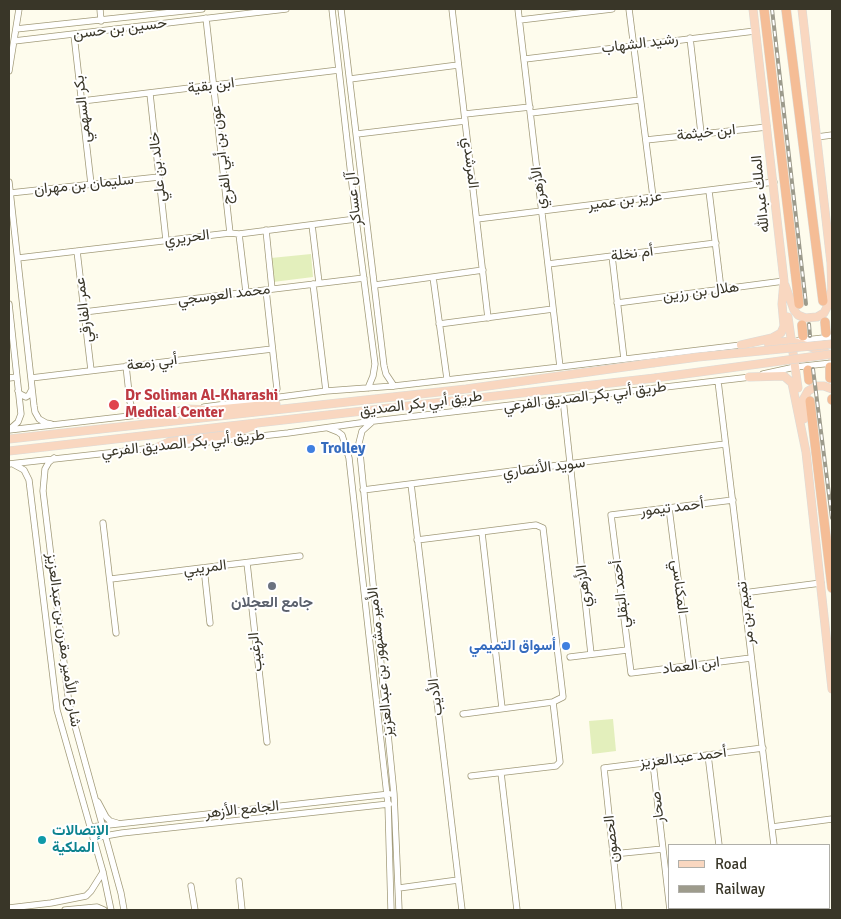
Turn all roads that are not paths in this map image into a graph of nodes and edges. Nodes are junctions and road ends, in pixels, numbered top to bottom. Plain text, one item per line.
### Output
1 (19, 9) edge
2 (100, 9) edge
3 (202, 9) edge
4 (286, 9) edge
5 (332, 9) edge
6 (341, 9) edge
7 (452, 9) edge
8 (518, 9) edge
9 (612, 9) edge
10 (629, 9) edge
11 (753, 9) edge
12 (764, 9) edge
13 (786, 9) edge
14 (802, 9) edge
15 (206, 18) junction
16 (520, 20) junction
17 (101, 21) junction
18 (16, 30) junction
19 (755, 31) junction
20 (74, 35) junction
21 (690, 38) junction
22 (14, 41) junction
23 (633, 45) junction
24 (525, 59) junction
25 (458, 65) junction
26 (339, 70) junction
27 (9, 71) edge
28 (350, 79) junction
29 (214, 86) junction
30 (150, 94) junction
31 (82, 100) junction
32 (640, 100) junction
33 (530, 110) junction
34 (465, 118) junction
35 (767, 127) junction
36 (356, 134) junction
37 (701, 134) junction
38 (832, 135) edge
39 (817, 137) junction
40 (646, 140) junction
41 (159, 177) junction
42 (9, 182) edge
43 (774, 182) junction
44 (91, 184) junction
45 (709, 191) junction
46 (10, 193) edge
47 (653, 198) junction
48 (542, 212) junction
49 (356, 219) junction
50 (477, 219) junction
51 (312, 224) junction
52 (266, 230) junction
53 (230, 233) junction
54 (239, 234) junction
55 (166, 240) junction
56 (716, 243) junction
57 (370, 249) junction
58 (77, 251) junction
59 (360, 251) junction
60 (612, 256) junction
61 (18, 258) junction
62 (832, 263) edge
63 (548, 264) junction
64 (483, 270) junction
65 (433, 277) junction
66 (364, 278) junction
67 (784, 281) junction
68 (316, 284) junction
69 (375, 285) junction
70 (721, 289) junction
71 (832, 289) edge
72 (269, 290) junction
73 (246, 292) junction
74 (832, 296) edge
75 (823, 302) dead end
76 (617, 303) junction
77 (9, 304) edge
78 (799, 304) dead end
79 (554, 309) junction
80 (84, 312) junction
81 (9, 313) edge
82 (488, 318) junction
83 (825, 322) dead end
84 (439, 324) junction
85 (802, 326) dead end
86 (803, 336) dead end
87 (831, 339) edge
88 (791, 341) junction
89 (741, 345) junction
90 (272, 349) junction
91 (822, 350) junction
92 (813, 354) junction
93 (624, 359) junction
94 (832, 360) edge
95 (375, 364) junction
96 (126, 366) junction
97 (384, 366) junction
98 (560, 367) junction
99 (795, 367) junction
100 (91, 370) junction
101 (808, 370) dead end
102 (17, 377) junction
103 (749, 377) junction
104 (9, 378) edge
105 (31, 378) junction
106 (830, 378) dead end
107 (447, 379) junction
108 (809, 380) dead end
109 (718, 381) junction
110 (394, 386) junction
111 (368, 388) junction
112 (32, 389) junction
113 (277, 389) junction
114 (832, 389) edge
115 (18, 391) junction
116 (326, 391) junction
117 (286, 397) junction
118 (271, 398) junction
119 (563, 399) junction
120 (810, 401) dead end
121 (297, 407) junction
122 (186, 409) junction
123 (138, 415) junction
124 (374, 421) junction
125 (258, 423) junction
126 (53, 425) junction
127 (326, 428) junction
128 (9, 430) edge
129 (9, 439) edge
130 (725, 444) junction
131 (158, 447) junction
132 (359, 447) junction
133 (347, 449) junction
134 (9, 450) edge
135 (806, 452) junction
136 (55, 458) junction
137 (11, 464) edge
138 (571, 464) junction
139 (411, 484) junction
140 (363, 490) junction
141 (30, 491) junction
142 (43, 491) junction
143 (733, 500) junction
144 (669, 508) junction
145 (611, 515) joint
146 (103, 523) dead end
147 (482, 532) junction
148 (417, 540) junction
149 (300, 556) dead end
150 (247, 562) junction
151 (204, 568) junction
152 (111, 579) junction
153 (821, 583) junction
154 (832, 588) edge
155 (743, 593) junction
156 (210, 623) dead end
157 (58, 627) junction
158 (46, 629) junction
159 (116, 633) dead end
160 (627, 650) junction
161 (592, 654) junction
162 (570, 657) dead end
163 (751, 658) junction
164 (689, 665) junction
165 (631, 674) joint
166 (832, 689) edge
167 (553, 702) junction
168 (502, 708) junction
169 (463, 714) dead end
170 (267, 742) dead end
171 (763, 748) junction
172 (708, 755) junction
173 (653, 763) junction
174 (604, 768) joint
175 (501, 773) junction
176 (471, 776) dead end
177 (387, 794) junction
178 (394, 794) junction
179 (93, 795) junction
180 (388, 804) junction
181 (395, 804) junction
182 (243, 810) junction
183 (832, 819) edge
184 (244, 820) junction
185 (137, 822) junction
186 (122, 825) junction
187 (102, 826) junction
188 (90, 827) junction
189 (772, 827) junction
190 (139, 831) junction
191 (105, 835) junction
192 (93, 838) junction
193 (719, 844) edge
194 (774, 844) edge
195 (663, 849) junction
196 (613, 854) junction
197 (103, 872) junction
198 (239, 880) dead end
199 (458, 880) junction
200 (191, 886) dead end
201 (399, 888) junction
202 (668, 893) edge
203 (9, 908) edge
204 (65, 910) edge
205 (104, 910) edge
206 (111, 910) edge
207 (124, 910) edge
208 (195, 910) edge
209 (242, 910) edge
210 (391, 910) edge
211 (399, 910) edge
212 (462, 910) edge
213 (517, 910) edge
214 (619, 910) edge

1 - 18 street
2 - 17 street
3 - 17 street, حسين بن حسن
4 - 15 street, حسين بن حسن
5 - 26 street, آل عساكر
6 - 28 street, آل عساكر
7 - 25 street, المرشدي
8 - 16 street, الأزهري
9 - 16 street
10 - 23 street
11 - 19 main road, الملك عبدالله
12 - 78 highway, الملك عبدالله
13 - 75 highway
14 - 39 main road
15 - 20 street, حسين بن حسن
15 - 29 street, عون بن أبي الفرج
16 - 24 street, الأزهري
17 - 18 street, حسين بن حسن
18 - 22 street
19 - 21 street, رشيد الشهاب
19 - 35 main road, الملك عبدالله
20 - 22 street, حسين بن حسن
20 - 31 street, بكر السهمي
21 - 23 street, رشيد الشهاب
21 - 37 street
22 - 27 street
23 - 24 street, رشيد الشهاب
23 - 32 street
24 - 33 street, الأزهري
25 - 28 street
25 - 34 street, المرشدي
26 - 29 street, ابن بقية
26 - 49 street, آل عساكر
28 - 36 street, آل عساكر
29 - 30 street, ابن بقية
29 - 53 street, عون بن أبي الفرج
30 - 31 street, ابن بقية
30 - 41 street, خالد بن علي
31 - 44 street, بكر السهمي
32 - 33 street
32 - 40 street
33 - 34 street
33 - 48 street, الأزهري
34 - 36 street
34 - 50 street, المرشدي
35 - 37 street, ابن خيثمة
35 - 43 main road, الملك عبدالله
36 - 57 street, آل عساكر
37 - 40 street, ابن خيثمة
38 - 39 street
39 - 62 main road
40 - 47 street
41 - 44 street, سليمان بن مهران
41 - 55 street, خالد بن علي
42 - 46 street
43 - 45 street, عزيز بن عمير
43 - 67 main road, الملك عبدالله
44 - 46 street, سليمان بن مهران
45 - 47 street, عزيز بن عمير
45 - 56 street
46 - 61 street
47 - 48 street, عزيز بن عمير
48 - 50 street, عزيز بن عمير
48 - 63 street, الأزهري
49 - 51 street, الحريري
49 - 59 street, آل عساكر
50 - 64 street, المرشدي
51 - 52 street, الحريري
51 - 68 street
52 - 54 street, الحريري
52 - 72 street
53 - 54 street, الحريري
53 - 55 street, الحريري
54 - 73 street
55 - 58 street, الحريري
56 - 60 street, أم نخلة
56 - 70 street
57 - 59 street
57 - 69 street, آل عساكر
58 - 61 street, الحريري
58 - 80 street, عمر الفارقي
59 - 66 street, آل عساكر
60 - 63 street, أم نخلة
60 - 76 street
61 - 105 street
62 - 71 main road
63 - 79 street, الأزهري
64 - 65 street
64 - 82 street, المرشدي
65 - 69 street
65 - 84 street
66 - 68 street, محمد العوسجي
66 - 95 street, آل عساكر
67 - 70 street, هلال بن رزين
67 - 71 main road
67 - 88 main road
67 - 89 main road, الملك عبدالله
68 - 72 street, محمد العوسجي
68 - 116 street
69 - 97 street, آل عساكر
70 - 76 street, هلال بن رزين
71 - 74 main road
72 - 73 street, محمد العوسجي
72 - 90 street
73 - 80 street, محمد العوسجي
76 - 93 street
77 - 81 street
79 - 82 street
79 - 98 street, الأزهري
80 - 100 street, عمر الفارقي
81 - 102 street
82 - 84 street
83 - 87 highway
84 - 107 street
85 - 86 highway
87 - 88 street
87 - 91 main road
87 - 121 main road, طريق أبي بكر الصديق, bridge
88 - 89 main road
88 - 91 main road
88 - 92 main road
88 - 99 main road
89 - 93 street
90 - 96 street, أبي زمعة
90 - 113 street
91 - 92 main road
91 - 94 main road
92 - 94 main road
92 - 99 main road
93 - 98 street
94 - 99 street, طريق أبي بكر الصديق الفرعي
94 - 106 highway
94 - 125 main road, طريق أبي بكر الصديق, bridge
95 - 97 street
95 - 111 street, آل عساكر
96 - 100 street, أبي زمعة
96 - 123 street
97 - 110 street, آل عساكر
98 - 107 street
99 - 103 street, طريق أبي بكر الصديق الفرعي
99 - 135 main road
100 - 105 street, أبي زمعة
101 - 108 highway
102 - 104 street
102 - 115 street
103 - 109 street, طريق أبي بكر الصديق الفرعي
103 - 135 main road
105 - 112 street
107 - 110 street
109 - 119 street, طريق أبي بكر الصديق الفرعي
109 - 130 street, تميم بن مر
110 - 111 street
111 - 116 street
112 - 115 street
112 - 126 street
113 - 117 street
113 - 118 street
114 - 135 main road
115 - 128 street
116 - 117 street
117 - 118 street
118 - 122 street
119 - 124 street, طريق أبي بكر الصديق الفرعي
119 - 138 street, الأزهري
120 - 154 highway
121 - 122 main road
121 - 129 main road, طريق أبي بكر الصديق
122 - 123 street
123 - 126 street
124 - 127 street, طريق أبي بكر الصديق الفرعي
124 - 132 street, الأمير مشهور بن عبدالعزيز
125 - 131 main road
125 - 134 main road, طريق أبي بكر الصديق
126 - 128 street
127 - 131 street, طريق أبي بكر الصديق الفرعي
127 - 133 street, الأمير مشهور بن عبدالعزيز
130 - 138 street, سويد الأنصاري
130 - 143 street, تميم بن مر
131 - 136 street, طريق أبي بكر الصديق الفرعي
132 - 133 street
132 - 140 street, الأمير مشهور بن عبدالعزيز
133 - 177 street, الأمير مشهور بن عبدالعزيز
135 - 153 main road
136 - 137 street, طريق أبي بكر الصديق الفرعي
136 - 142 street, شارع الأمير مقرن بن عبدالعزيز
137 - 141 street, شارع الأمير مقرن بن عبدالعزيز
138 - 139 street, سويد الأنصاري
138 - 161 street, الأزهري
139 - 140 street, سويد الأنصاري
139 - 148 street, الأديب
140 - 178 street, الأمير مشهور بن عبدالعزيز
141 - 142 street
141 - 158 street, شارع الأمير مقرن بن عبدالعزيز
142 - 157 street, شارع الأمير مقرن بن عبدالعزيز
143 - 144 street, أحمد تيمور
143 - 155 street, تميم بن مر
144 - 145 street, أحمد تيمور
144 - 164 street, المكناسي
145 - 160 street, أحمد البقلي
146 - 152 street
147 - 148 street
147 - 167 street
147 - 168 street
148 - 199 street, الأديب
149 - 150 street, المريبي
150 - 151 street, المريبي
150 - 170 street, الرغيب
151 - 152 street, المريبي
151 - 156 street
152 - 159 street
153 - 155 street
153 - 166 main road
155 - 163 street, تميم بن مر
157 - 158 street
157 - 179 street, شارع الأمير مقرن بن عبدالعزيز
158 - 188 street, شارع الأمير مقرن بن عبدالعزيز
160 - 161 street
160 - 165 street, أحمد البقلي
161 - 162 street
163 - 164 street, ابن العماد
163 - 171 street, تميم بن مر
164 - 165 street, ابن العماد
167 - 168 street
167 - 175 street
168 - 169 street
171 - 172 street, أحمد عبدالعزيز
171 - 189 street, تميم بن مر
172 - 173 street, أحمد عبدالعزيز
172 - 193 street
173 - 174 street, أحمد عبدالعزيز
173 - 195 street, صحار
174 - 196 street, الحصون
175 - 176 street
175 - 213 street
177 - 178 street, الجامع الأزهر
177 - 180 street, الأمير مشهور بن عبدالعزيز
177 - 182 street, الجامع الأزهر
178 - 181 street, الأمير مشهور بن عبدالعزيز
179 - 186 street
179 - 187 street, شارع الأمير مقرن بن عبدالعزيز
180 - 181 street, الجامع الأزهر
180 - 184 street, الجامع الأزهر
180 - 210 street, الأمير مشهور بن عبدالعزيز
181 - 201 street, الأمير مشهور بن عبدالعزيز
182 - 184 street
182 - 185 street, الجامع الأزهر
183 - 189 street
184 - 190 street, الجامع الأزهر
185 - 186 street, الجامع الأزهر
185 - 190 street
186 - 187 street, الجامع الأزهر
187 - 188 street, الجامع الأزهر
187 - 191 street, شارع الأمير مقرن بن عبدالعزيز
188 - 192 street, شارع الأمير مقرن بن عبدالعزيز
189 - 194 street, تميم بن مر
190 - 191 street, الجامع الأزهر
191 - 192 street, الجامع الأزهر
191 - 207 street, شارع الأمير مقرن بن عبدالعزيز
192 - 197 street, شارع الأمير مقرن بن عبدالعزيز
195 - 196 street
195 - 202 street, صحار
196 - 214 street, الحصون
197 - 203 street
197 - 206 street, شارع الأمير مقرن بن عبدالعزيز
198 - 209 street
199 - 201 street
199 - 212 street, الأديب
200 - 208 street
201 - 211 street, الأمير مشهور بن عبدالعزيز
204 - 205 street

